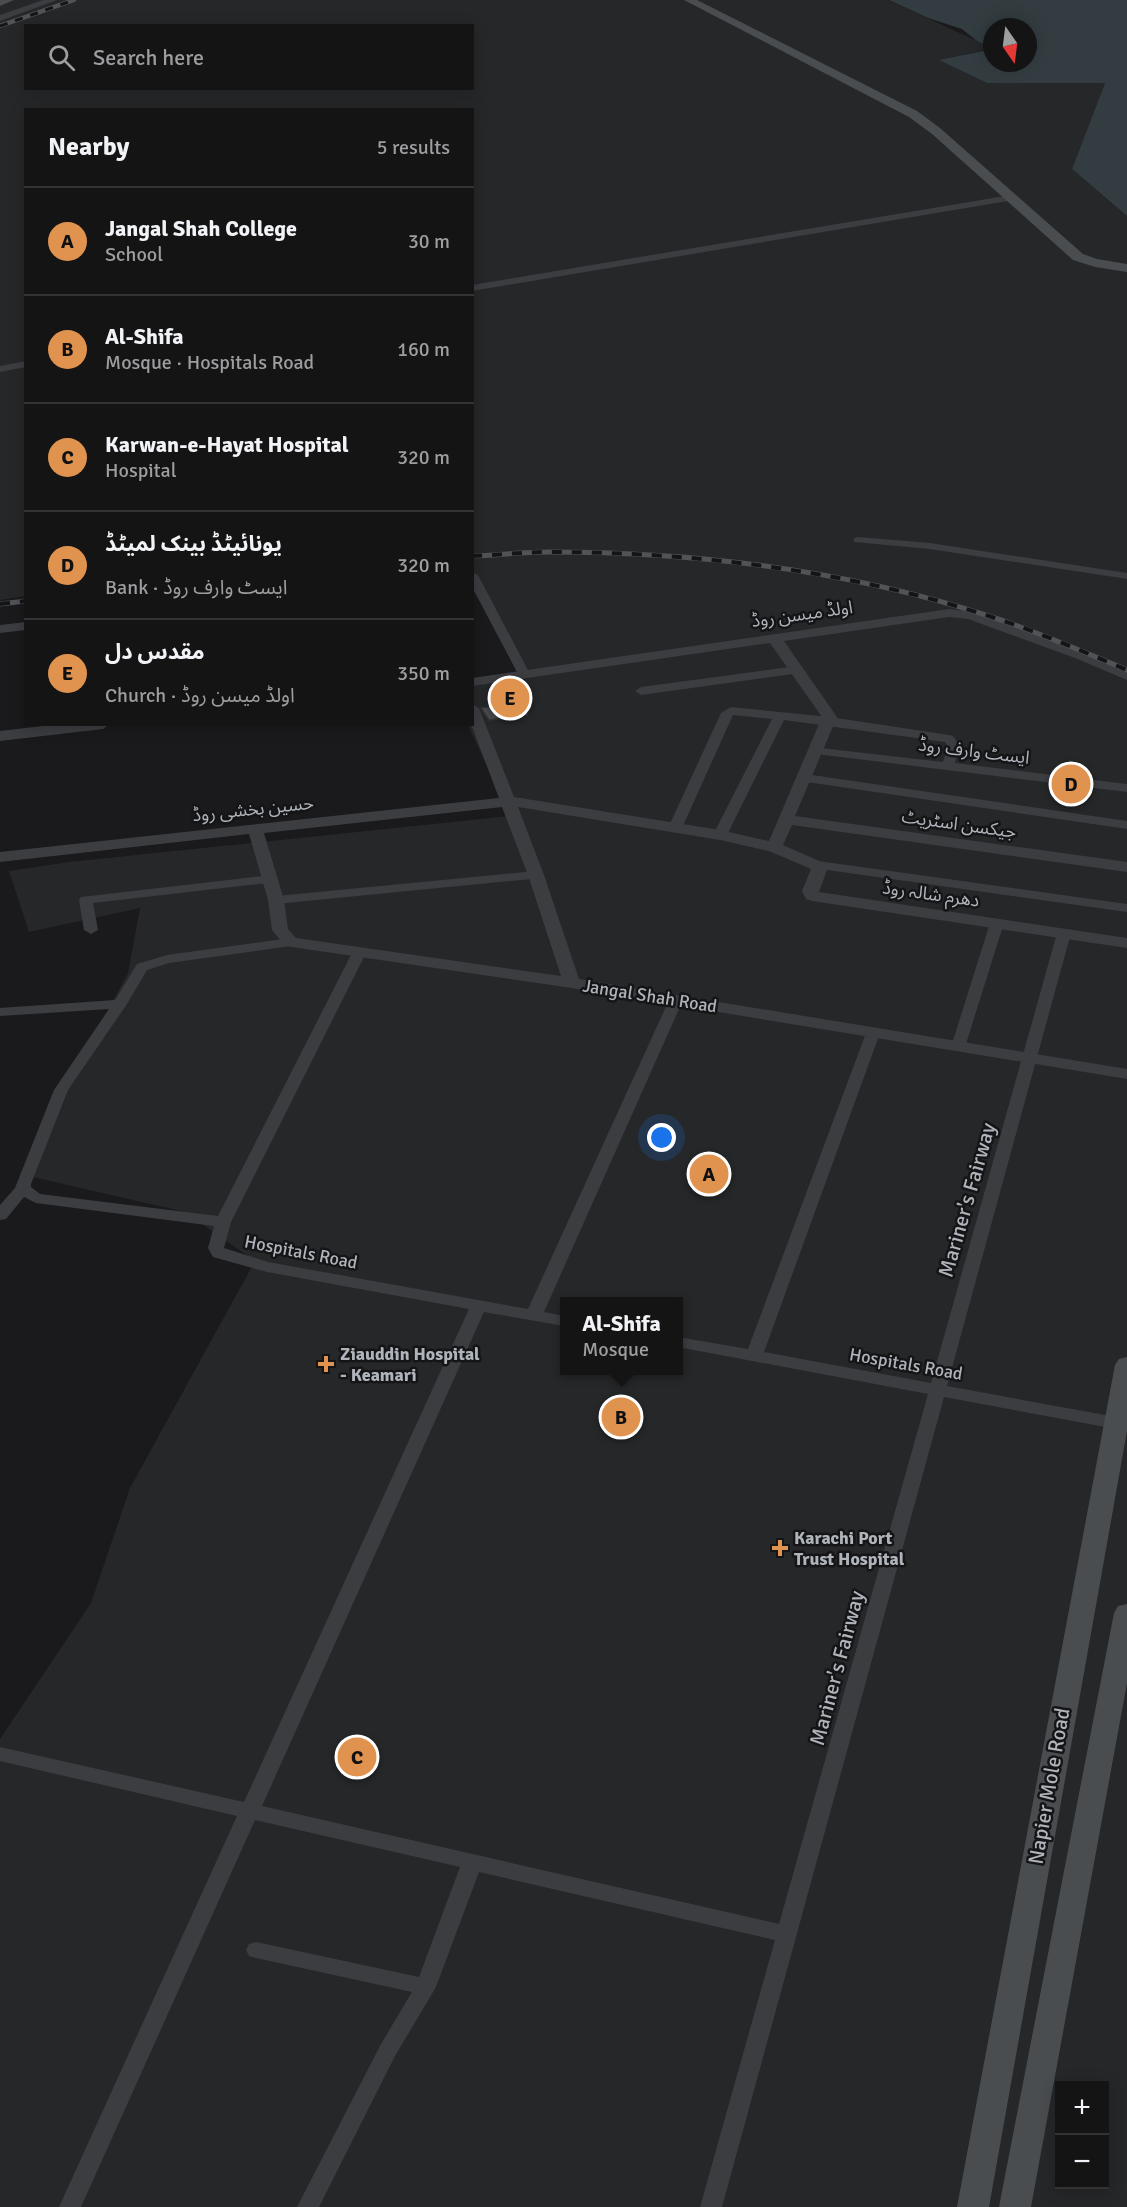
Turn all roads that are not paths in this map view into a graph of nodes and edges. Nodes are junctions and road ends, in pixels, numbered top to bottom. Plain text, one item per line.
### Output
1 (9, 0) edge
2 (52, 0) edge
3 (689, 0) edge
4 (704, 0) edge
5 (0, 3) edge
6 (0, 18) edge
7 (1011, 198) junction
8 (1127, 261) edge
9 (1127, 268) edge
10 (474, 288) edge
11 (24, 364) edge
12 (0, 369) edge
13 (858, 540) dead end
14 (1127, 576) edge
15 (474, 579) edge
16 (24, 626) edge
17 (0, 629) edge
18 (774, 638) junction
19 (797, 670) junction
20 (524, 674) junction
21 (1127, 676) edge
22 (474, 682) edge
23 (641, 691) dead end
24 (474, 713) edge
25 (780, 716) junction
26 (830, 721) junction
27 (87, 726) edge
28 (0, 736) edge
29 (816, 750) junction
30 (948, 766) junction
31 (805, 778) junction
32 (1127, 788) edge
33 (510, 801) junction
34 (785, 819) junction
35 (1127, 825) edge
36 (675, 828) junction
37 (255, 829) junction
38 (720, 835) junction
39 (774, 847) junction
40 (0, 857) edge
41 (818, 865) junction
42 (1127, 867) edge
43 (536, 875) junction
44 (271, 879) junction
45 (276, 900) junction
46 (1127, 908) edge
47 (997, 923) junction
48 (91, 930) dead end
49 (1064, 933) junction
50 (291, 942) junction
51 (1127, 943) edge
52 (360, 953) junction
53 (572, 983) junction
54 (676, 1000) junction
55 (120, 1004) junction
56 (0, 1012) edge
57 (873, 1033) junction
58 (958, 1047) junction
59 (1030, 1059) junction
60 (1127, 1074) edge
61 (23, 1189) junction
62 (0, 1215) edge
63 (223, 1222) junction
64 (479, 1305) junction
65 (534, 1315) junction
66 (560, 1320) edge
67 (683, 1343) edge
68 (754, 1356) junction
69 (1127, 1365) edge
70 (938, 1390) junction
71 (1121, 1424) edge
72 (1127, 1613) edge
73 (0, 1754) edge
74 (249, 1812) junction
75 (472, 1863) junction
76 (787, 1934) junction
77 (256, 1950) dead end
78 (426, 1987) junction
79 (70, 2207) edge
80 (308, 2207) edge
81 (711, 2207) edge
82 (973, 2207) edge
83 (1015, 2207) edge

1 - 5 main road
2 - 6 street
3 - 7 main road
4 - 8 main road
7 - 9 main road
7 - 10 street
11 - 12 street
13 - 14 street
15 - 20 street
16 - 17 street
18 - 19 street
18 - 20 street, اولڈ میسن روڈ
18 - 21 street, اولڈ میسن روڈ
19 - 23 street
19 - 26 street
20 - 22 street, اولڈ میسن روڈ
24 - 33 street
25 - 26 street
25 - 36 street
25 - 38 street
26 - 29 street
26 - 30 street
27 - 28 street
29 - 30 street, ایسٹ وارف روڈ
29 - 31 street
30 - 32 street, ایسٹ وارف روڈ
31 - 34 street
31 - 35 street
33 - 36 street, حسین بخشی روڈ
33 - 37 street, حسین بخشی روڈ
33 - 43 street
34 - 39 street
34 - 42 street, جیکسن اسٹریٹ
36 - 38 street, حسین بخشی روڈ
37 - 40 street, حسین بخشی روڈ
37 - 44 street
38 - 39 street, حسین بخشی روڈ
39 - 41 street
41 - 46 street
41 - 47 street, دھرم شالہ روڈ
43 - 45 street
43 - 53 street
44 - 45 street
44 - 48 street
45 - 50 street
47 - 49 street, دھرم شالہ روڈ
47 - 58 street
49 - 51 street, دھرم شالہ روڈ
49 - 59 street, Mariner's Fairway
50 - 52 street, Jangal Shah Road
50 - 55 street
52 - 53 street, Jangal Shah Road
52 - 63 street, Hospitals Road
53 - 54 street, Jangal Shah Road
54 - 57 street, Jangal Shah Road
54 - 65 street
55 - 56 street
55 - 61 street
57 - 58 street, Jangal Shah Road
57 - 68 street
58 - 59 street, Jangal Shah Road
59 - 60 street, Jangal Shah Road
59 - 70 street, Mariner's Fairway
61 - 62 street
61 - 63 street
63 - 64 street, Hospitals Road
64 - 65 street, Hospitals Road
64 - 74 street
65 - 66 street, Hospitals Road
67 - 68 street, Hospitals Road
68 - 70 street, Hospitals Road
69 - 71 main road, Napier Mole Road
70 - 71 street, Hospitals Road
70 - 76 street, Mariner's Fairway
71 - 82 main road, Napier Mole Road
72 - 83 main road
73 - 74 street
74 - 75 street
74 - 79 street
75 - 76 street
75 - 78 street
76 - 81 street, Mariner's Fairway
77 - 78 street
78 - 80 street

